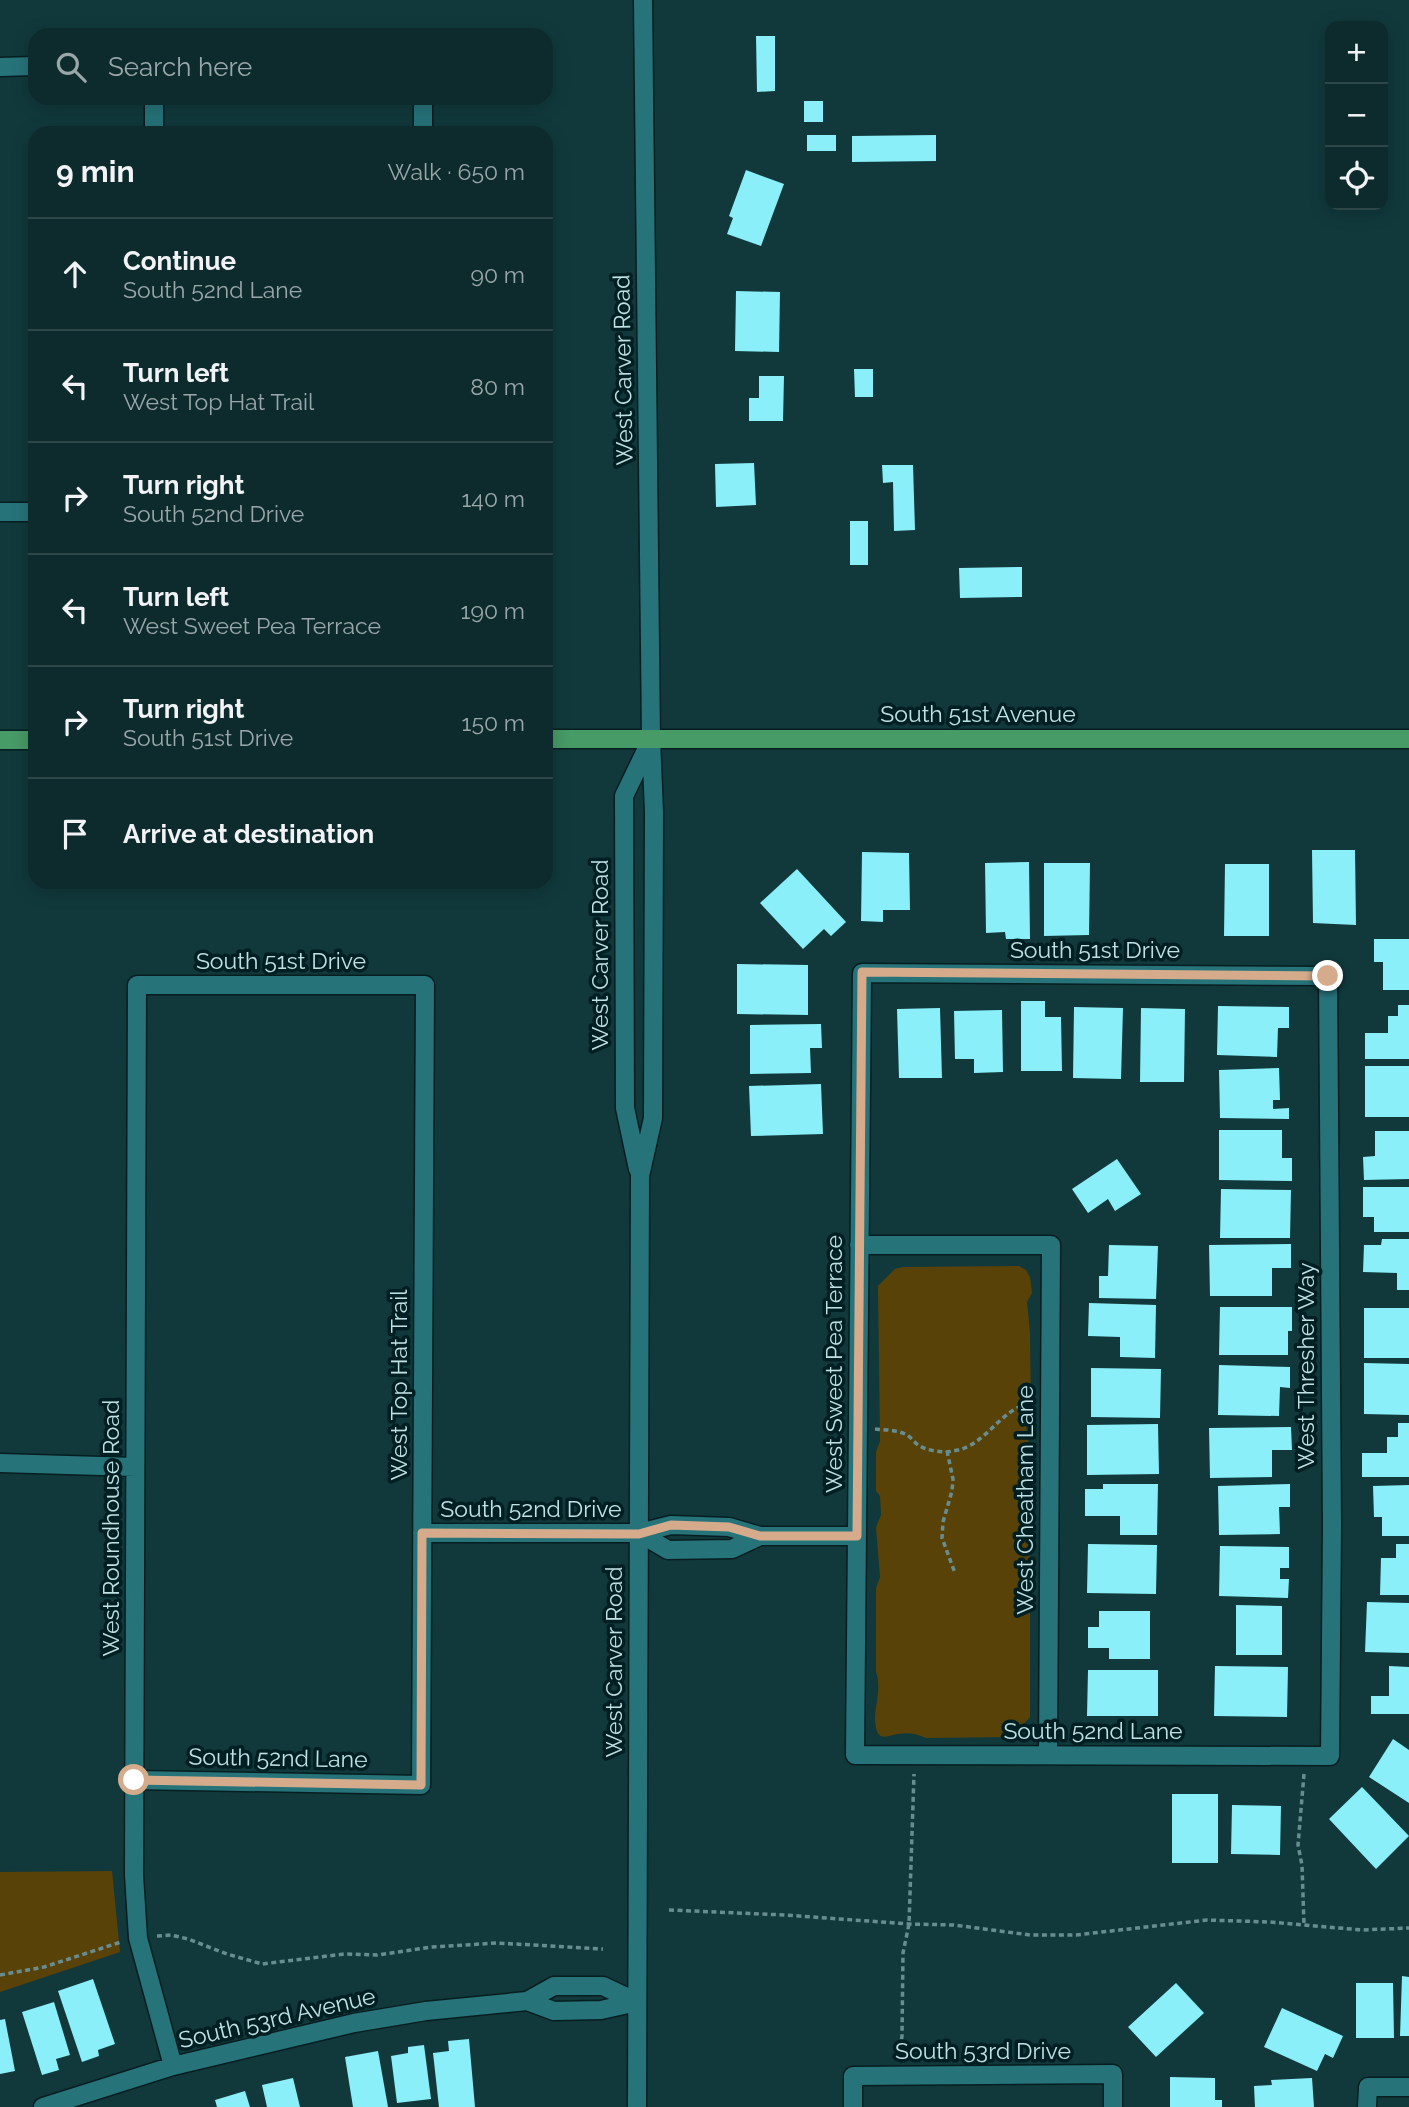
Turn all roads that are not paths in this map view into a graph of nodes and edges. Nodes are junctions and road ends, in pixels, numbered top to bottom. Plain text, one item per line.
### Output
1 (643, 0) edge
2 (0, 66) edge
3 (28, 66) edge
4 (154, 105) edge
5 (423, 105) edge
6 (154, 126) edge
7 (423, 126) edge
8 (0, 512) edge
9 (28, 512) edge
10 (553, 739) edge
11 (651, 739) junction
12 (1409, 739) edge
13 (0, 740) edge
14 (28, 740) edge
15 (862, 972) joint
16 (1328, 976) joint
17 (137, 985) joint
18 (425, 985) joint
19 (640, 1176) junction
20 (859, 1245) junction
21 (0, 1462) edge
22 (135, 1467) junction
23 (422, 1533) junction
24 (639, 1534) junction
25 (857, 1536) junction
26 (855, 1755) joint
27 (1048, 1755) junction
28 (1330, 1756) joint
29 (134, 1780) junction
30 (421, 1785) joint
31 (527, 2001) junction
32 (637, 2002) junction
33 (173, 2066) junction
34 (1409, 2087) edge
35 (43, 2107) edge
36 (637, 2107) edge
37 (853, 2107) edge
38 (1112, 2107) edge
39 (1367, 2107) edge

1 - 11 street, West Carver Road
2 - 3 street
4 - 6 street
5 - 7 street
8 - 9 street
10 - 11 main road, South 51st Avenue
11 - 12 main road, South 51st Avenue
11 - 19 street, West Carver Road
11 - 19 street, West Carver Road
13 - 14 main road
15 - 16 street, South 51st Drive
15 - 20 street, West Sweet Pea Terrace
16 - 28 street, West Thresher Way
17 - 18 street, South 51st Drive
17 - 22 street, West Roundhouse Road
18 - 23 street, West Top Hat Trail
19 - 24 street, West Carver Road
20 - 25 street, West Sweet Pea Terrace
20 - 27 street, West Cheatham Lane
21 - 22 street
22 - 29 street, West Roundhouse Road
23 - 24 street, South 52nd Drive
23 - 30 street, West Top Hat Trail
24 - 25 street, South 52nd Drive
24 - 32 street, West Carver Road
25 - 26 street, West Sweet Pea Terrace
26 - 27 street, South 52nd Lane
27 - 28 street, South 52nd Lane
29 - 30 street, South 52nd Lane
29 - 33 street, West Roundhouse Road
31 - 32 street, South 53rd Avenue
31 - 32 street, South 53rd Avenue
31 - 33 street, South 53rd Avenue
32 - 36 street, West Carver Road
33 - 35 street, South 53rd Avenue
34 - 39 street
37 - 38 street, South 53rd Drive

